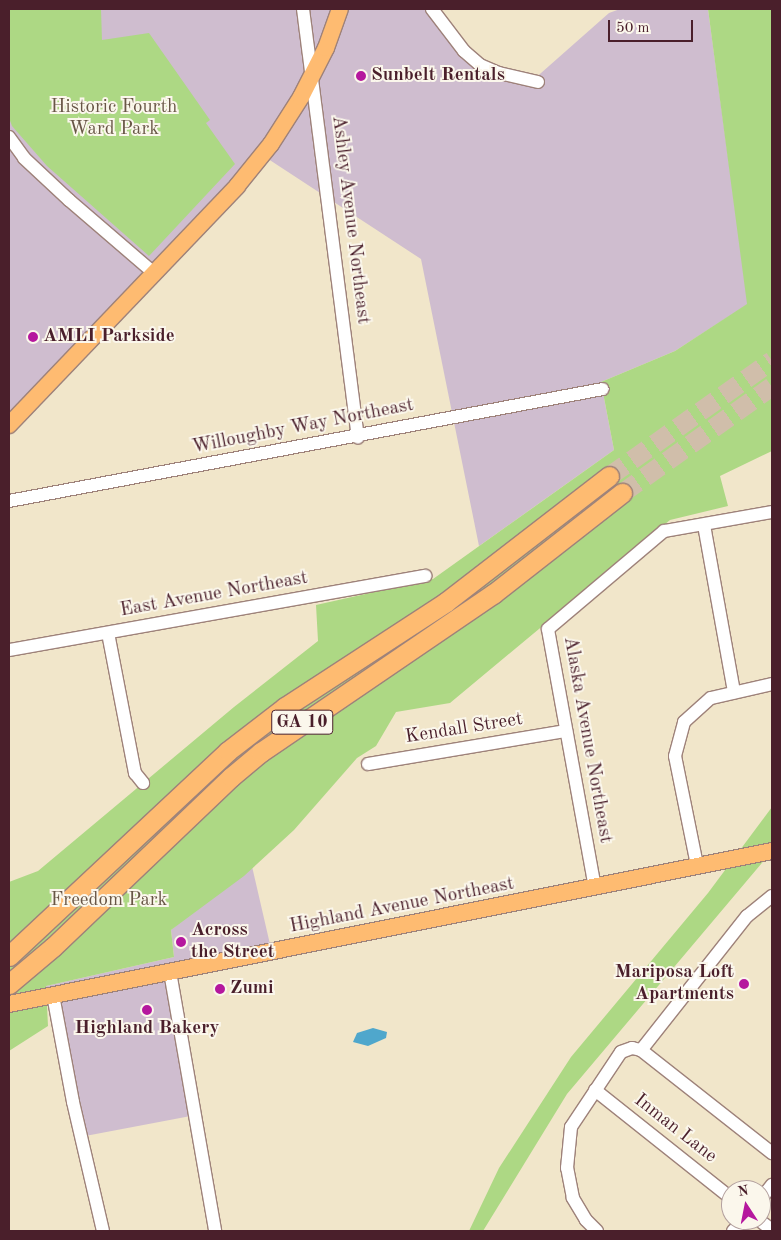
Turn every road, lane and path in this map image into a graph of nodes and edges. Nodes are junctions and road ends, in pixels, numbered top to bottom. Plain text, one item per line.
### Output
1 (303, 9) edge
2 (340, 9) edge
3 (432, 9) edge
4 (313, 72) junction
5 (538, 82) dead end
6 (9, 137) edge
7 (154, 274) junction
8 (603, 389) dead end
9 (9, 425) edge
10 (358, 436) junction
11 (609, 476) tunnel mouth
12 (622, 493) tunnel mouth
13 (9, 501) edge
14 (772, 512) edge
15 (704, 524) junction
16 (425, 576) dead end
17 (108, 632) junction
18 (9, 650) edge
19 (772, 684) edge
20 (734, 692) junction
21 (566, 731) junction
22 (368, 764) dead end
23 (143, 783) dead end
24 (772, 851) edge
25 (697, 865) junction
26 (595, 888) junction
27 (772, 896) edge
28 (9, 956) edge
29 (170, 972) junction
30 (9, 984) edge
31 (51, 995) junction
32 (9, 1004) edge
33 (641, 1050) junction
34 (595, 1090) junction
35 (772, 1153) edge
36 (721, 1190) edge
37 (103, 1231) edge
38 (215, 1231) edge
39 (597, 1231) edge

1 - 4 street, Ashley Avenue Northeast
2 - 4 main road
3 - 5 street
4 - 7 main road
4 - 10 street, Ashley Avenue Northeast
6 - 7 street
7 - 9 main road
8 - 10 street, Willoughby Way Northeast
10 - 13 street, Willoughby Way Northeast
11 - 28 highway, GA 10
12 - 30 highway, GA 10
14 - 15 street
15 - 20 street
15 - 21 street, Alaska Avenue Northeast
16 - 17 street, East Avenue Northeast
17 - 18 street, East Avenue Northeast
17 - 23 street
19 - 20 street
20 - 25 street
21 - 22 street, Kendall Street
21 - 26 street, Alaska Avenue Northeast
24 - 25 main road, Highland Avenue Northeast
25 - 26 main road, Highland Avenue Northeast
26 - 29 main road, Highland Avenue Northeast
27 - 33 street
29 - 31 main road, Highland Avenue Northeast
29 - 38 street
31 - 32 main road, Highland Avenue Northeast
31 - 37 street
33 - 34 street
33 - 35 street
34 - 36 street, Inman Lane
34 - 39 street

